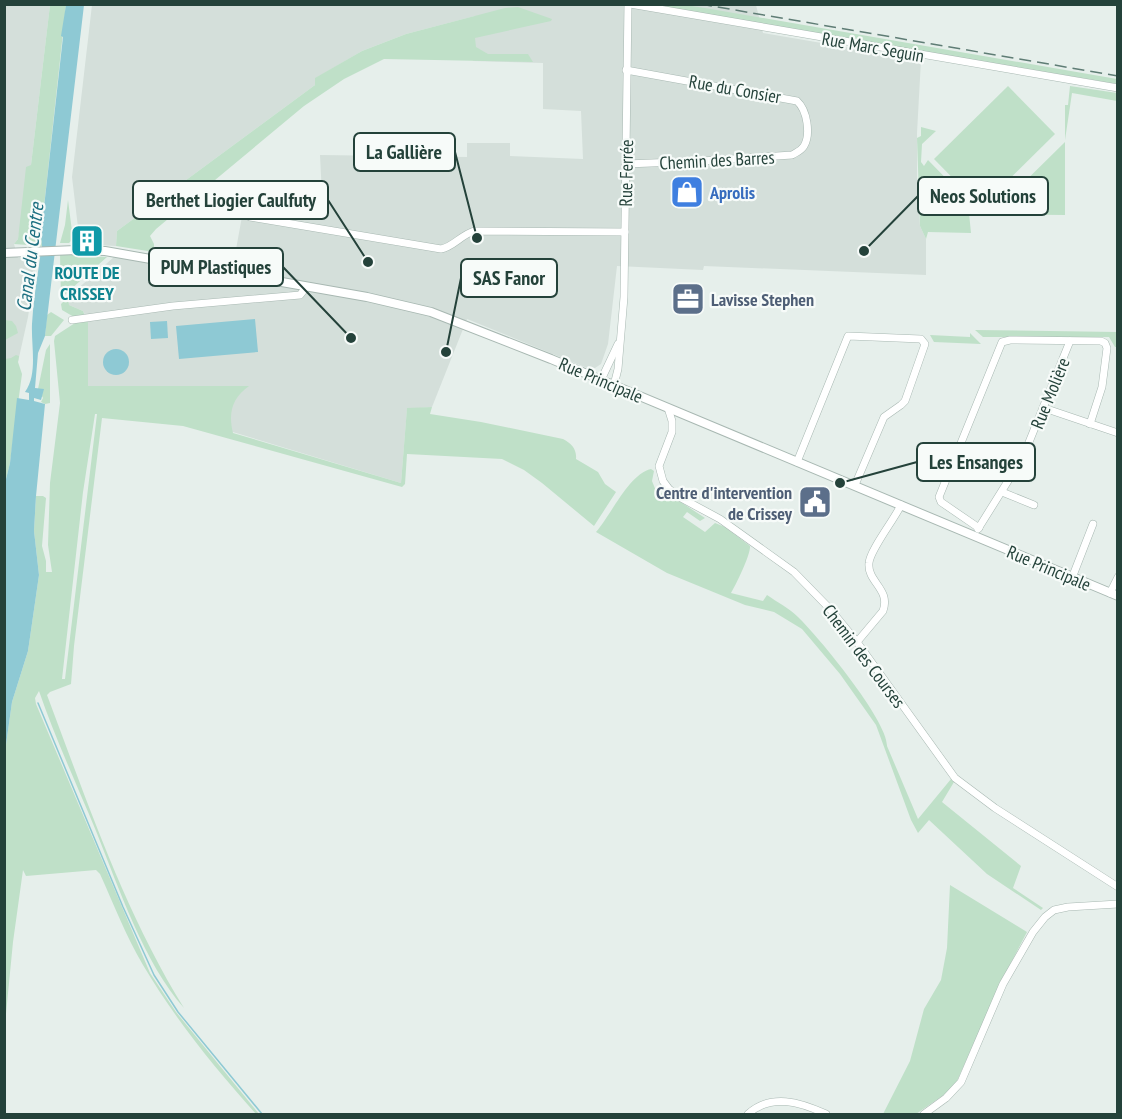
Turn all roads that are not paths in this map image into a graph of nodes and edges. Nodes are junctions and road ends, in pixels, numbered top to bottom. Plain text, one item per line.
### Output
1 (629, 4) edge
2 (627, 70) junction
3 (1118, 88) edge
4 (805, 145) joint
5 (626, 164) junction
6 (250, 217) dead end
7 (625, 232) junction
8 (4, 254) edge
9 (304, 286) junction
10 (72, 320) dead end
11 (619, 341) junction
12 (1070, 341) junction
13 (601, 380) junction
14 (614, 385) junction
15 (668, 408) junction
16 (1044, 408) junction
17 (1090, 424) junction
18 (1118, 433) edge
19 (797, 462) junction
20 (855, 485) junction
21 (1002, 492) junction
22 (901, 505) junction
23 (1034, 505) dead end
24 (1093, 524) dead end
25 (979, 528) junction
26 (973, 536) junction
27 (1118, 577) edge
28 (1072, 578) junction
29 (1114, 595) edge
30 (857, 642) junction
31 (1118, 888) edge
32 (1118, 904) edge
33 (748, 1114) edge
34 (826, 1114) edge
35 (924, 1114) edge

1 - 2 street, Rue Ferrée
1 - 3 street, Rue Marc Seguin
2 - 4 street, Rue du Consier
2 - 5 street, Rue Ferrée
4 - 5 street, Chemin des Barres
5 - 7 street, Rue Ferrée
6 - 7 street
7 - 11 street, Rue Ferrée
8 - 9 street, Rue Principale
9 - 10 street
9 - 13 street, Rue Principale
11 - 13 street, Rue Ferrée
11 - 14 street, Rue Ferrée
12 - 16 street, Rue Molière
12 - 17 street
12 - 25 street
13 - 14 street, Rue Principale
14 - 15 street, Rue Principale
15 - 19 street, Rue Principale
15 - 30 street, Chemin des Courses
16 - 17 street
16 - 21 street, Rue Molière
17 - 18 street
19 - 20 street, Rue Principale
19 - 20 street
20 - 22 street, Rue Principale
21 - 23 street
21 - 25 street, Rue Molière
22 - 26 street, Rue Principale
22 - 30 street
24 - 28 street
25 - 26 street, Rue Molière
26 - 28 street, Rue Principale
27 - 29 street
28 - 29 street, Rue Principale
30 - 31 street, Chemin des Courses
32 - 35 street
33 - 34 street

